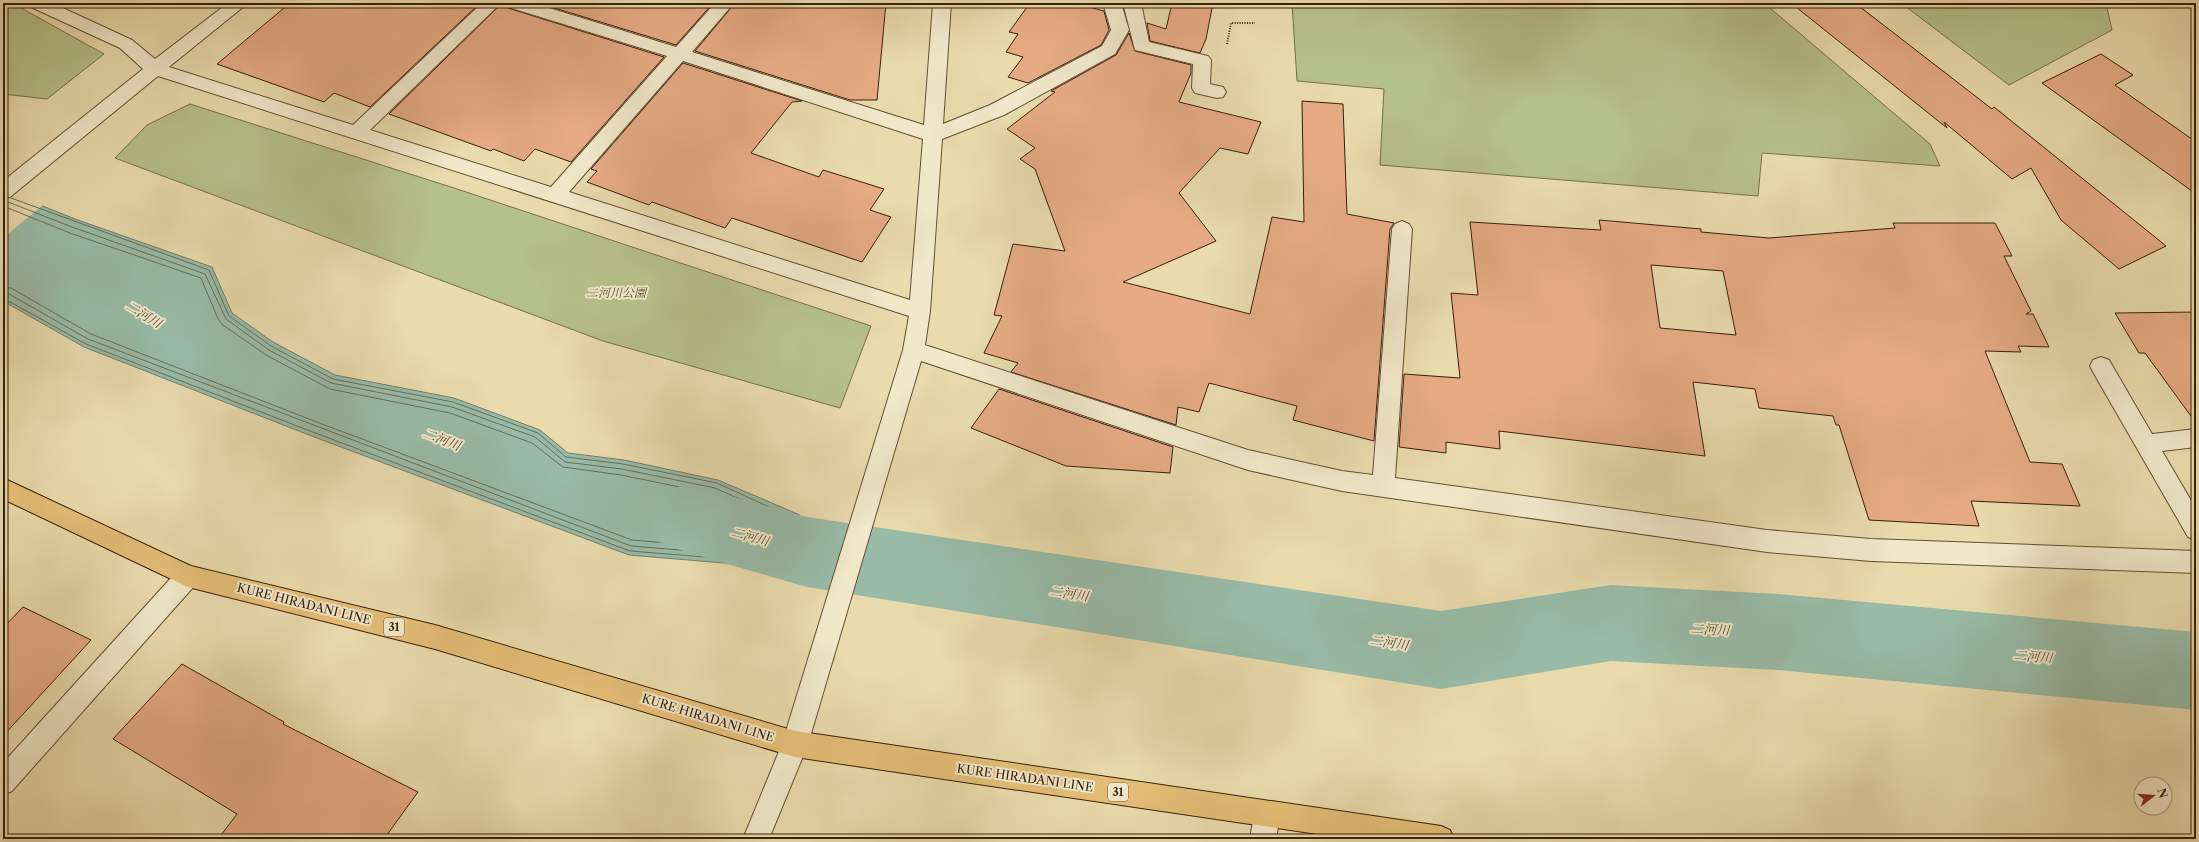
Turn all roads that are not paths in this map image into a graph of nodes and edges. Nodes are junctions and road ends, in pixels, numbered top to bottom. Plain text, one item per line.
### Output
1 (37, 3) edge
2 (239, 3) edge
3 (492, 3) edge
4 (514, 3) edge
5 (725, 3) edge
6 (942, 3) edge
7 (1112, 3) edge
8 (1132, 3) edge
9 (680, 54) junction
10 (155, 69) junction
11 (1217, 92) dead end
12 (356, 133) junction
13 (933, 135) junction
14 (3, 192) edge
15 (554, 196) junction
16 (1402, 229) dead end
17 (920, 311) junction
18 (914, 350) junction
19 (2101, 366) dead end
20 (2196, 438) edge
21 (2146, 444) junction
22 (1383, 487) junction
23 (3, 488) edge
24 (2196, 530) edge
25 (2196, 562) edge
26 (188, 576) junction
27 (795, 744) junction
28 (3, 782) edge
29 (1265, 827) edge
30 (756, 839) edge
31 (1441, 839) edge

1 - 10 street
2 - 10 street
3 - 12 street
4 - 9 street
5 - 9 street
6 - 13 street
7 - 13 street
8 - 11 street
9 - 13 street
9 - 15 street
10 - 12 street
10 - 14 street
12 - 15 street
13 - 17 street
15 - 17 street
16 - 22 street
17 - 18 street
18 - 22 street
18 - 27 street
19 - 21 street
20 - 21 street
21 - 24 street
22 - 25 street
23 - 26 main road, KURE HIRADANI LINE / 31
26 - 27 main road, KURE HIRADANI LINE / 31
26 - 28 street
27 - 29 main road, KURE HIRADANI LINE / 31
27 - 30 street
29 - 31 main road, KURE HIRADANI LINE / 31

